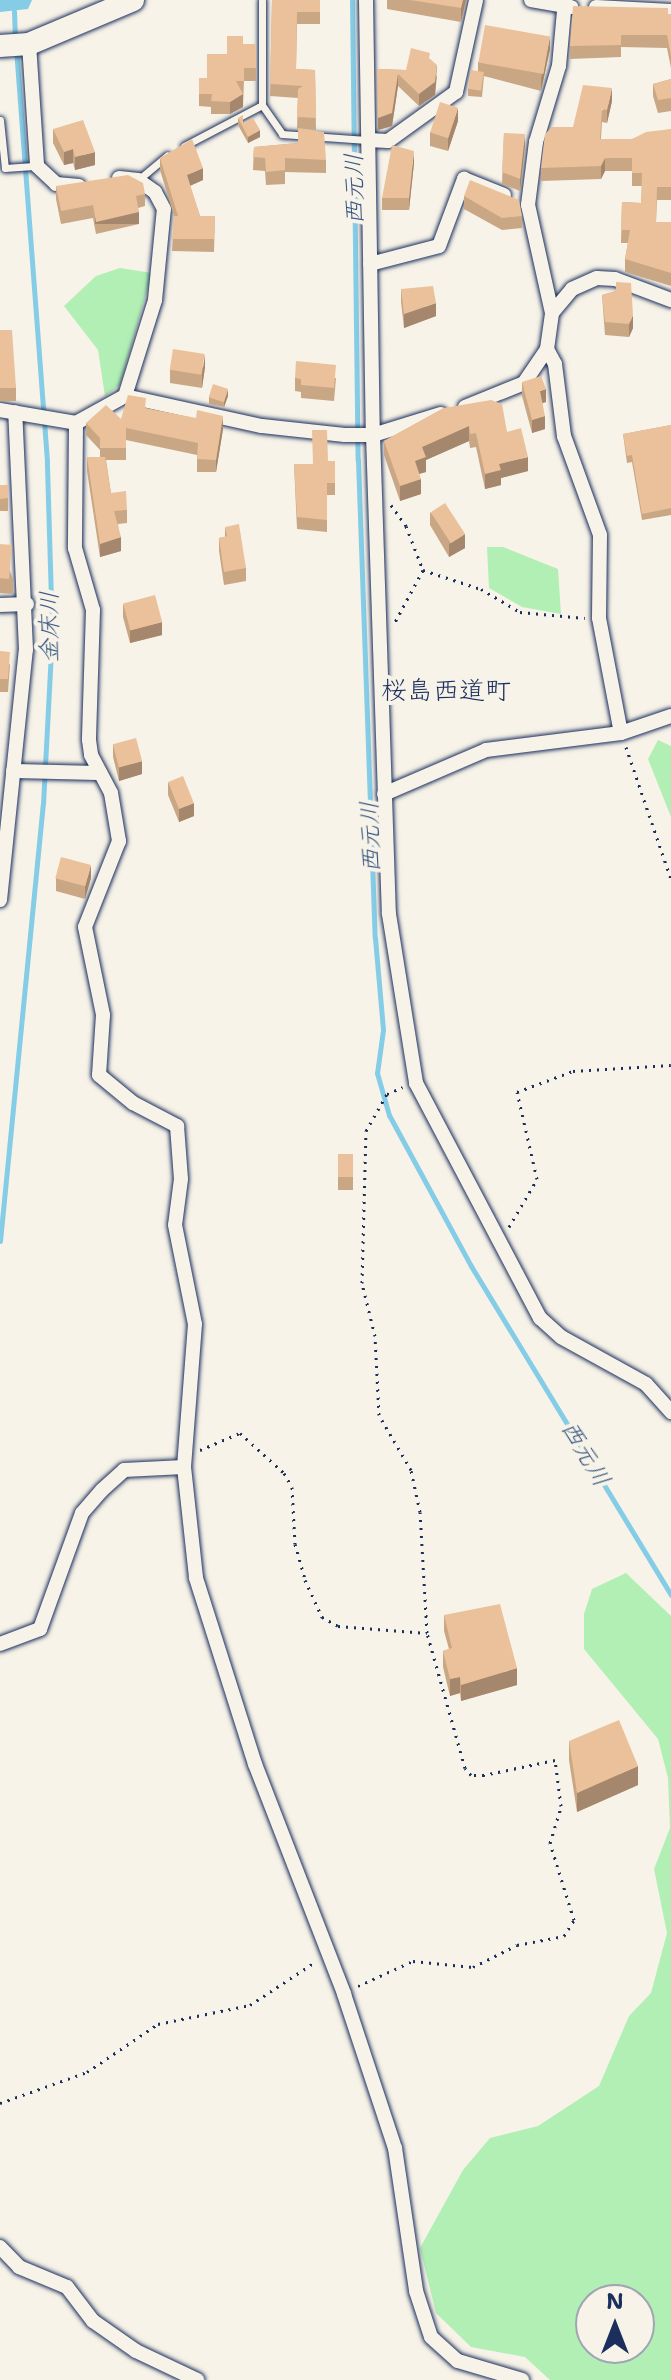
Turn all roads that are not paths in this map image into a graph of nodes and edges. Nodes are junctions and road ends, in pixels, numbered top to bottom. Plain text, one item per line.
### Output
1 (133, 0) edge
2 (262, 0) edge
3 (366, 0) edge
4 (476, 0) edge
5 (531, 0) edge
6 (565, 3) edge
7 (671, 11) edge
8 (29, 44) junction
9 (0, 46) edge
10 (262, 105) junction
11 (0, 120) edge
12 (368, 140) junction
13 (37, 166) junction
14 (138, 180) junction
15 (528, 205) junction
16 (370, 264) junction
17 (671, 300) edge
18 (552, 313) junction
19 (547, 349) junction
20 (125, 396) junction
21 (7, 411) edge
22 (72, 422) junction
23 (373, 435) junction
24 (27, 604) junction
25 (0, 605) edge
26 (671, 716) edge
27 (621, 733) junction
28 (20, 771) junction
29 (100, 773) junction
30 (384, 794) junction
31 (0, 900) edge
32 (671, 1412) edge
33 (184, 1463) junction
34 (0, 1644) edge
35 (0, 2247) edge
36 (197, 2380) edge
37 (522, 2380) edge

1 - 8 main road
2 - 10 lane
3 - 12 street
4 - 12 street
5 - 6 street
6 - 7 street
6 - 15 street
8 - 9 main road
8 - 13 street
10 - 12 lane
10 - 14 lane
11 - 13 lane
12 - 16 street
13 - 14 street
14 - 20 street
15 - 16 street
15 - 18 street
16 - 23 street
17 - 18 street
18 - 19 street
19 - 23 street
19 - 27 street
20 - 22 street
20 - 23 street
21 - 22 street
21 - 24 street
22 - 29 street
23 - 30 street
24 - 25 street
24 - 28 street
26 - 27 street
27 - 30 street
28 - 29 street
28 - 31 street
29 - 33 street
30 - 32 street
33 - 34 street
33 - 37 street
35 - 36 street

